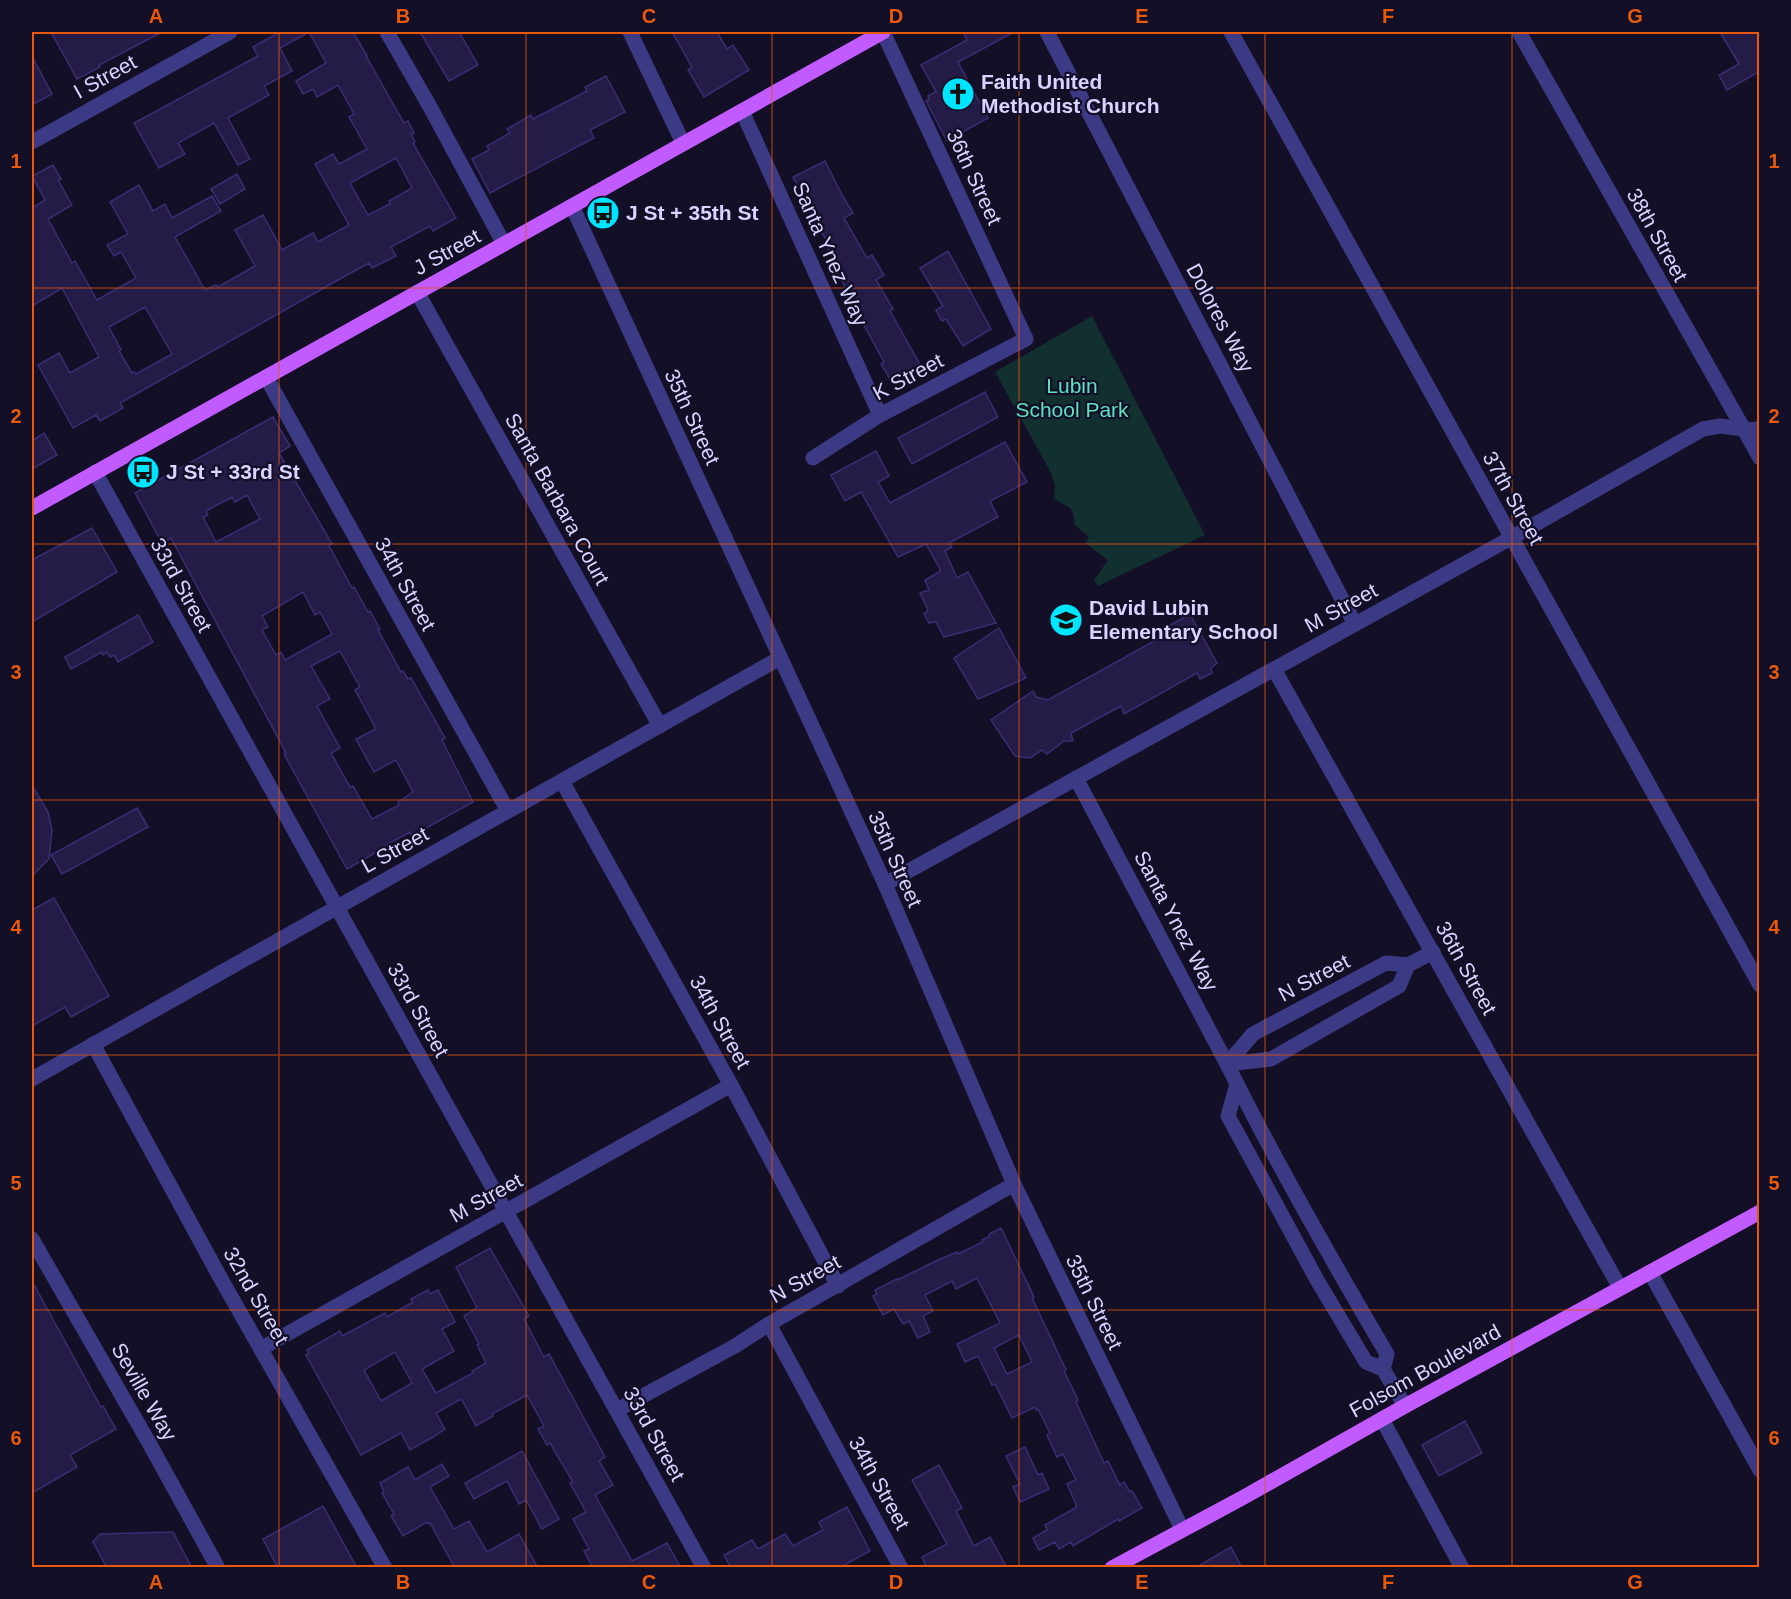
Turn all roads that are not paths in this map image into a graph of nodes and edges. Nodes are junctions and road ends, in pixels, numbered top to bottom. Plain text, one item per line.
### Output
1 (230, 32) edge
2 (387, 32) edge
3 (630, 32) edge
4 (883, 32) edge
5 (1047, 32) edge
6 (1231, 32) edge
7 (1519, 32) edge
8 (742, 111) junction
9 (32, 141) edge
10 (683, 143) junction
11 (572, 206) junction
12 (504, 244) junction
13 (417, 292) junction
14 (1026, 339) joint
15 (266, 377) junction
16 (880, 415) junction
17 (1760, 428) edge
18 (1743, 429) junction
19 (813, 458) dead end
20 (1760, 458) edge
21 (95, 472) junction
22 (32, 508) edge
23 (1511, 538) junction
24 (1355, 624) junction
25 (780, 658) junction
26 (1274, 669) junction
27 (660, 726) junction
28 (1076, 778) junction
29 (562, 781) junction
30 (508, 811) junction
31 (885, 884) junction
32 (336, 907) junction
33 (1433, 952) junction
34 (1408, 965) junction
35 (1760, 985) edge
36 (93, 1044) junction
37 (1227, 1064) junction
38 (32, 1079) edge
39 (1237, 1084) junction
40 (731, 1085) junction
41 (1014, 1184) junction
42 (506, 1211) junction
43 (1760, 1212) edge
44 (32, 1240) edge
45 (1337, 1269) junction
46 (1650, 1272) junction
47 (1317, 1280) junction
48 (838, 1286) junction
49 (1620, 1288) junction
50 (769, 1324) junction
51 (262, 1348) junction
52 (1383, 1370) junction
53 (1405, 1406) junction
54 (617, 1410) junction
55 (1382, 1419) junction
56 (1760, 1470) edge
57 (1182, 1529) junction
58 (218, 1568) edge
59 (385, 1568) edge
60 (704, 1568) edge
61 (901, 1568) edge
62 (1112, 1568) edge
63 (1462, 1568) edge

1 - 9 street, I Street
2 - 12 street
3 - 10 street
4 - 8 main road, J Street
4 - 14 street, 36th Street
5 - 24 street, Dolores Way
6 - 23 street, 37th Street
7 - 18 street, 38th Street
8 - 10 main road, J Street
8 - 16 street, Santa Ynez Way
10 - 11 main road, J Street
11 - 12 main road, J Street
11 - 25 street, 35th Street
12 - 13 main road, J Street
13 - 15 main road, J Street
13 - 27 street, Santa Barbara Court
14 - 16 street, K Street
15 - 21 main road, J Street
15 - 30 street, 34th Street
16 - 19 street, K Street
17 - 18 street, M Street
18 - 20 street, 38th Street
18 - 23 street, M Street
21 - 22 main road, J Street
21 - 32 street, 33rd Street
23 - 24 street, M Street
23 - 35 street, 37th Street
24 - 26 street, M Street
25 - 27 street, L Street
25 - 31 street, 35th Street
26 - 28 street, M Street
26 - 33 street, 36th Street
27 - 29 street, L Street
28 - 31 street, M Street
28 - 37 street, Santa Ynez Way
29 - 30 street, L Street
29 - 40 street, 34th Street
30 - 32 street, L Street
31 - 41 street, 35th Street
32 - 36 street, L Street
32 - 42 street, 33rd Street
33 - 34 street, N Street
33 - 49 street, 36th Street
34 - 37 street, N Street
34 - 37 street
36 - 38 street, L Street
36 - 51 street, 32nd Street
37 - 39 street, Santa Ynez Way
39 - 45 street, Santa Ynez Way
39 - 47 street, Santa Ynez Way
40 - 42 street, M Street
40 - 48 street, 34th Street
41 - 48 street, N Street
41 - 57 street, 35th Street
42 - 51 street, M Street
42 - 54 street, 33rd Street
43 - 46 main road, Folsom Boulevard
44 - 58 street, Seville Way
45 - 47 street
45 - 52 street, Santa Ynez Way
46 - 49 main road, Folsom Boulevard
46 - 56 street
47 - 52 street, Santa Ynez Way
48 - 50 street, N Street
49 - 53 main road, Folsom Boulevard
50 - 54 street, N Street
50 - 61 street, 34th Street
51 - 59 street, 32nd Street
52 - 53 street, Santa Ynez Way
53 - 55 main road, Folsom Boulevard
54 - 60 street, 33rd Street
55 - 57 main road, Folsom Boulevard
55 - 63 street
57 - 62 main road, Folsom Boulevard

